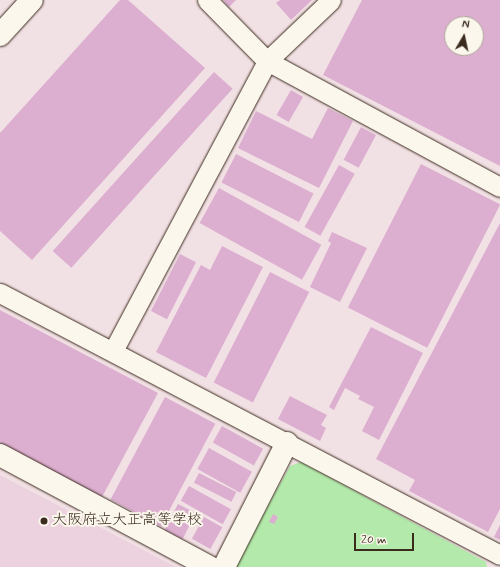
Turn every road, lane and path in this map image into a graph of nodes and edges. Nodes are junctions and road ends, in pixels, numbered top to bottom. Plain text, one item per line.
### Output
1 (32, 0) edge
2 (207, 0) edge
3 (331, 0) edge
4 (0, 35) edge
5 (267, 62) junction
6 (500, 187) edge
7 (0, 292) edge
8 (113, 351) junction
9 (287, 443) junction
10 (0, 455) edge
11 (500, 555) edge
12 (210, 567) edge
13 (224, 567) edge

1 - 4 street
2 - 5 street
3 - 5 street
5 - 6 street
5 - 8 street
7 - 8 street
8 - 9 street
9 - 11 street
9 - 13 street
10 - 12 street

